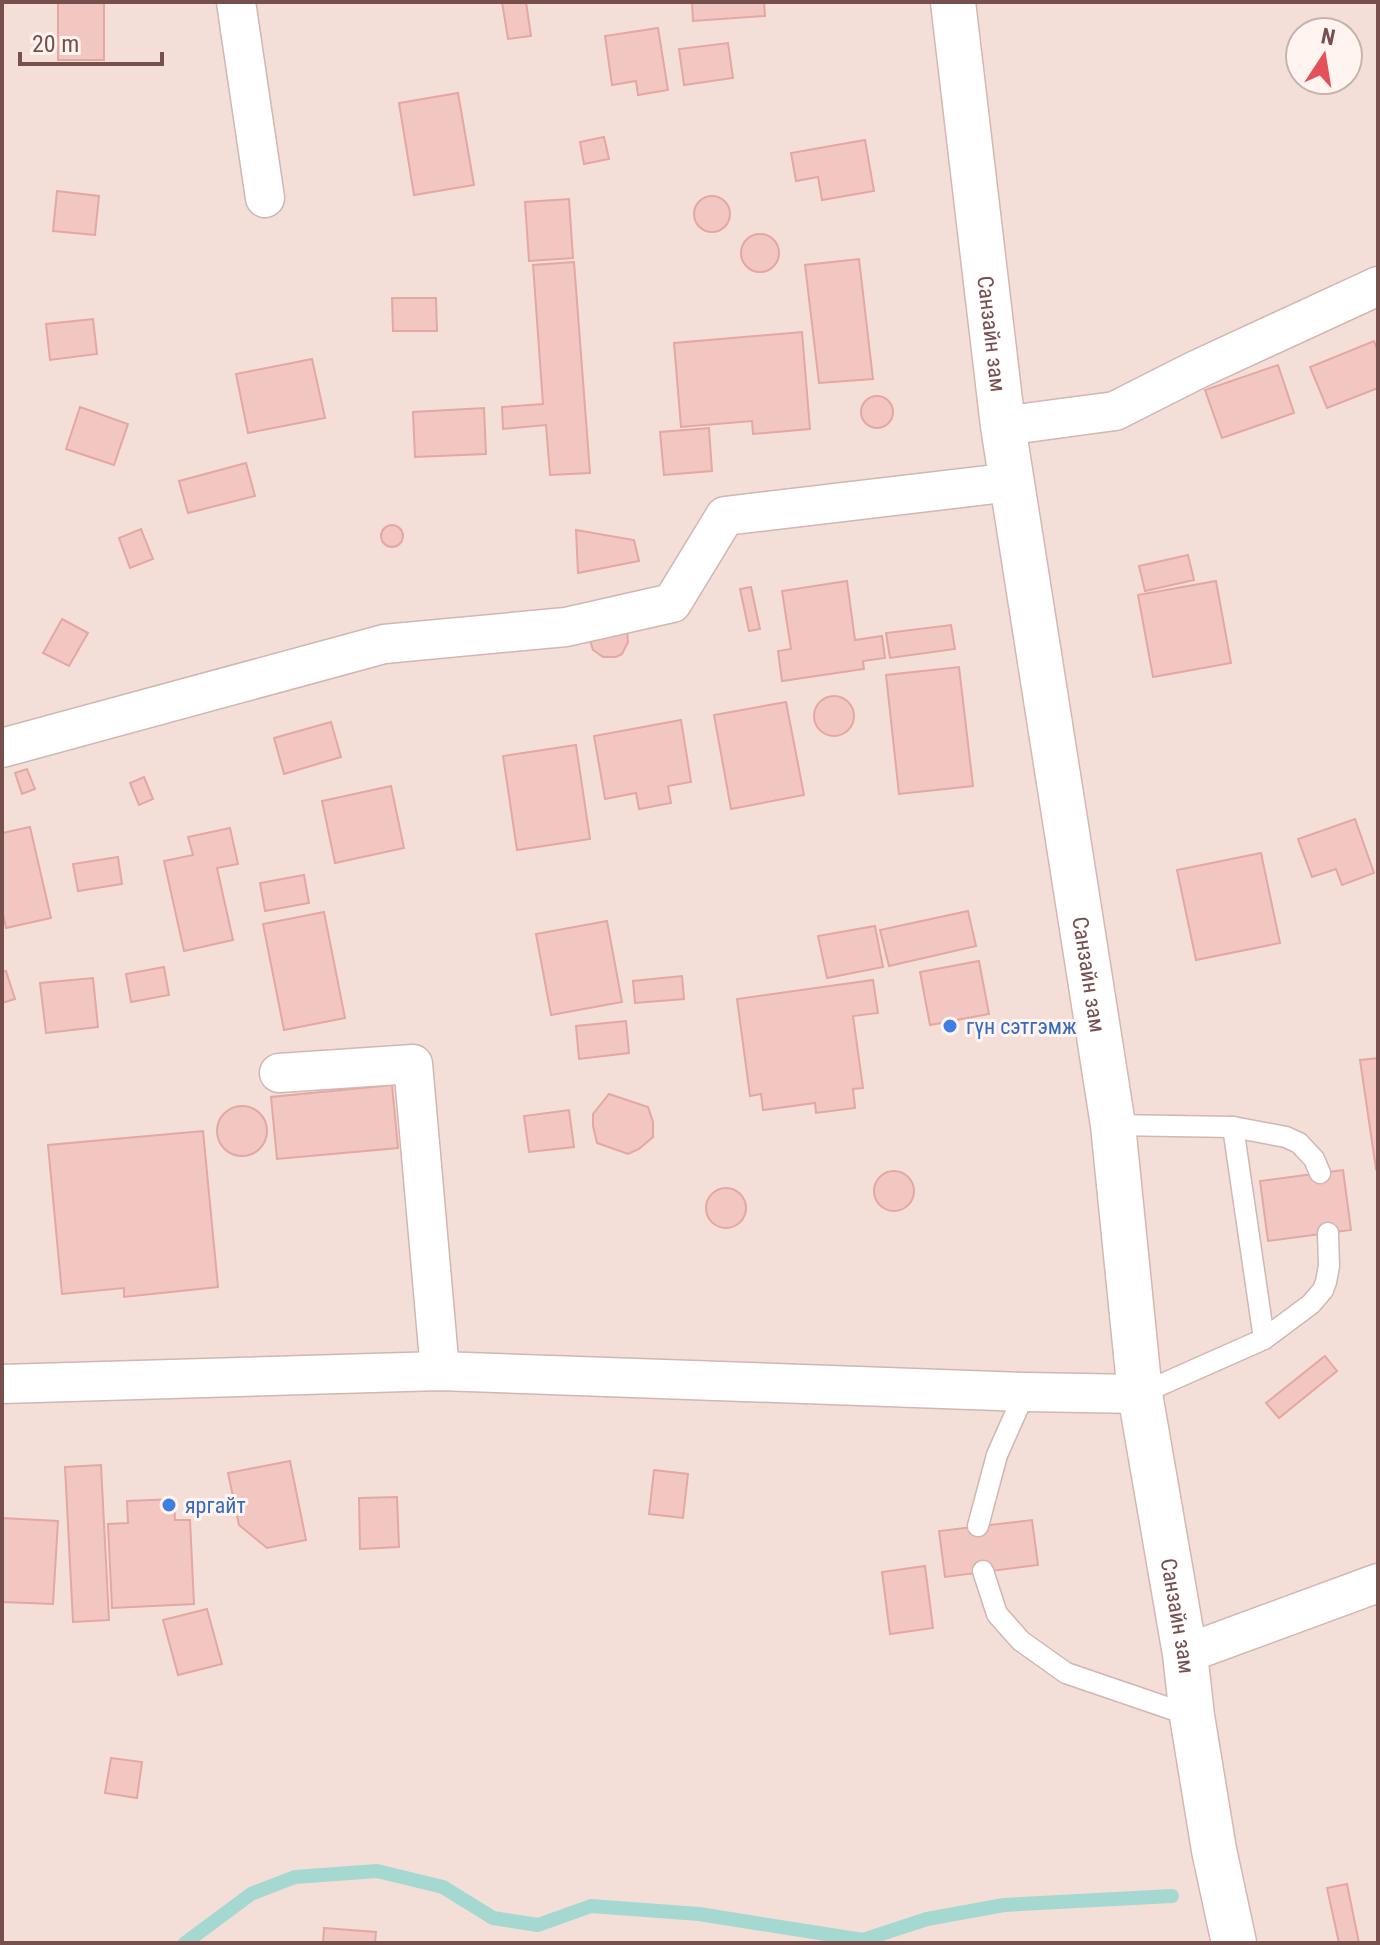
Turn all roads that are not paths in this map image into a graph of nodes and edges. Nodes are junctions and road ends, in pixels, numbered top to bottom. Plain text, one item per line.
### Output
1 (236, 2) edge
2 (953, 2) edge
3 (265, 198) dead end
4 (1378, 286) edge
5 (1003, 426) junction
6 (1012, 482) junction
7 (2, 748) edge
8 (279, 1073) dead end
9 (1113, 1125) junction
10 (1233, 1127) junction
11 (1320, 1173) dead end
12 (1328, 1233) dead end
13 (1264, 1339) junction
14 (440, 1371) junction
15 (2, 1384) edge
16 (1025, 1392) junction
17 (1140, 1394) junction
18 (978, 1526) dead end
19 (983, 1571) dead end
20 (1378, 1583) edge
21 (1185, 1654) junction
22 (1192, 1716) junction
23 (1232, 1933) edge

1 - 3 street
2 - 5 main road, Санзайн зам
4 - 5 street
5 - 6 main road, Санзайн зам
6 - 7 street
6 - 9 main road, Санзайн зам
8 - 14 street
9 - 10 lane
9 - 17 main road, Санзайн зам
10 - 11 lane
10 - 13 lane
12 - 13 lane
13 - 17 lane
14 - 15 street
14 - 16 street
16 - 17 street
16 - 18 lane
17 - 21 main road, Санзайн зам
19 - 22 lane
20 - 21 street
21 - 22 main road, Санзайн зам
22 - 23 main road, Санзайн зам

